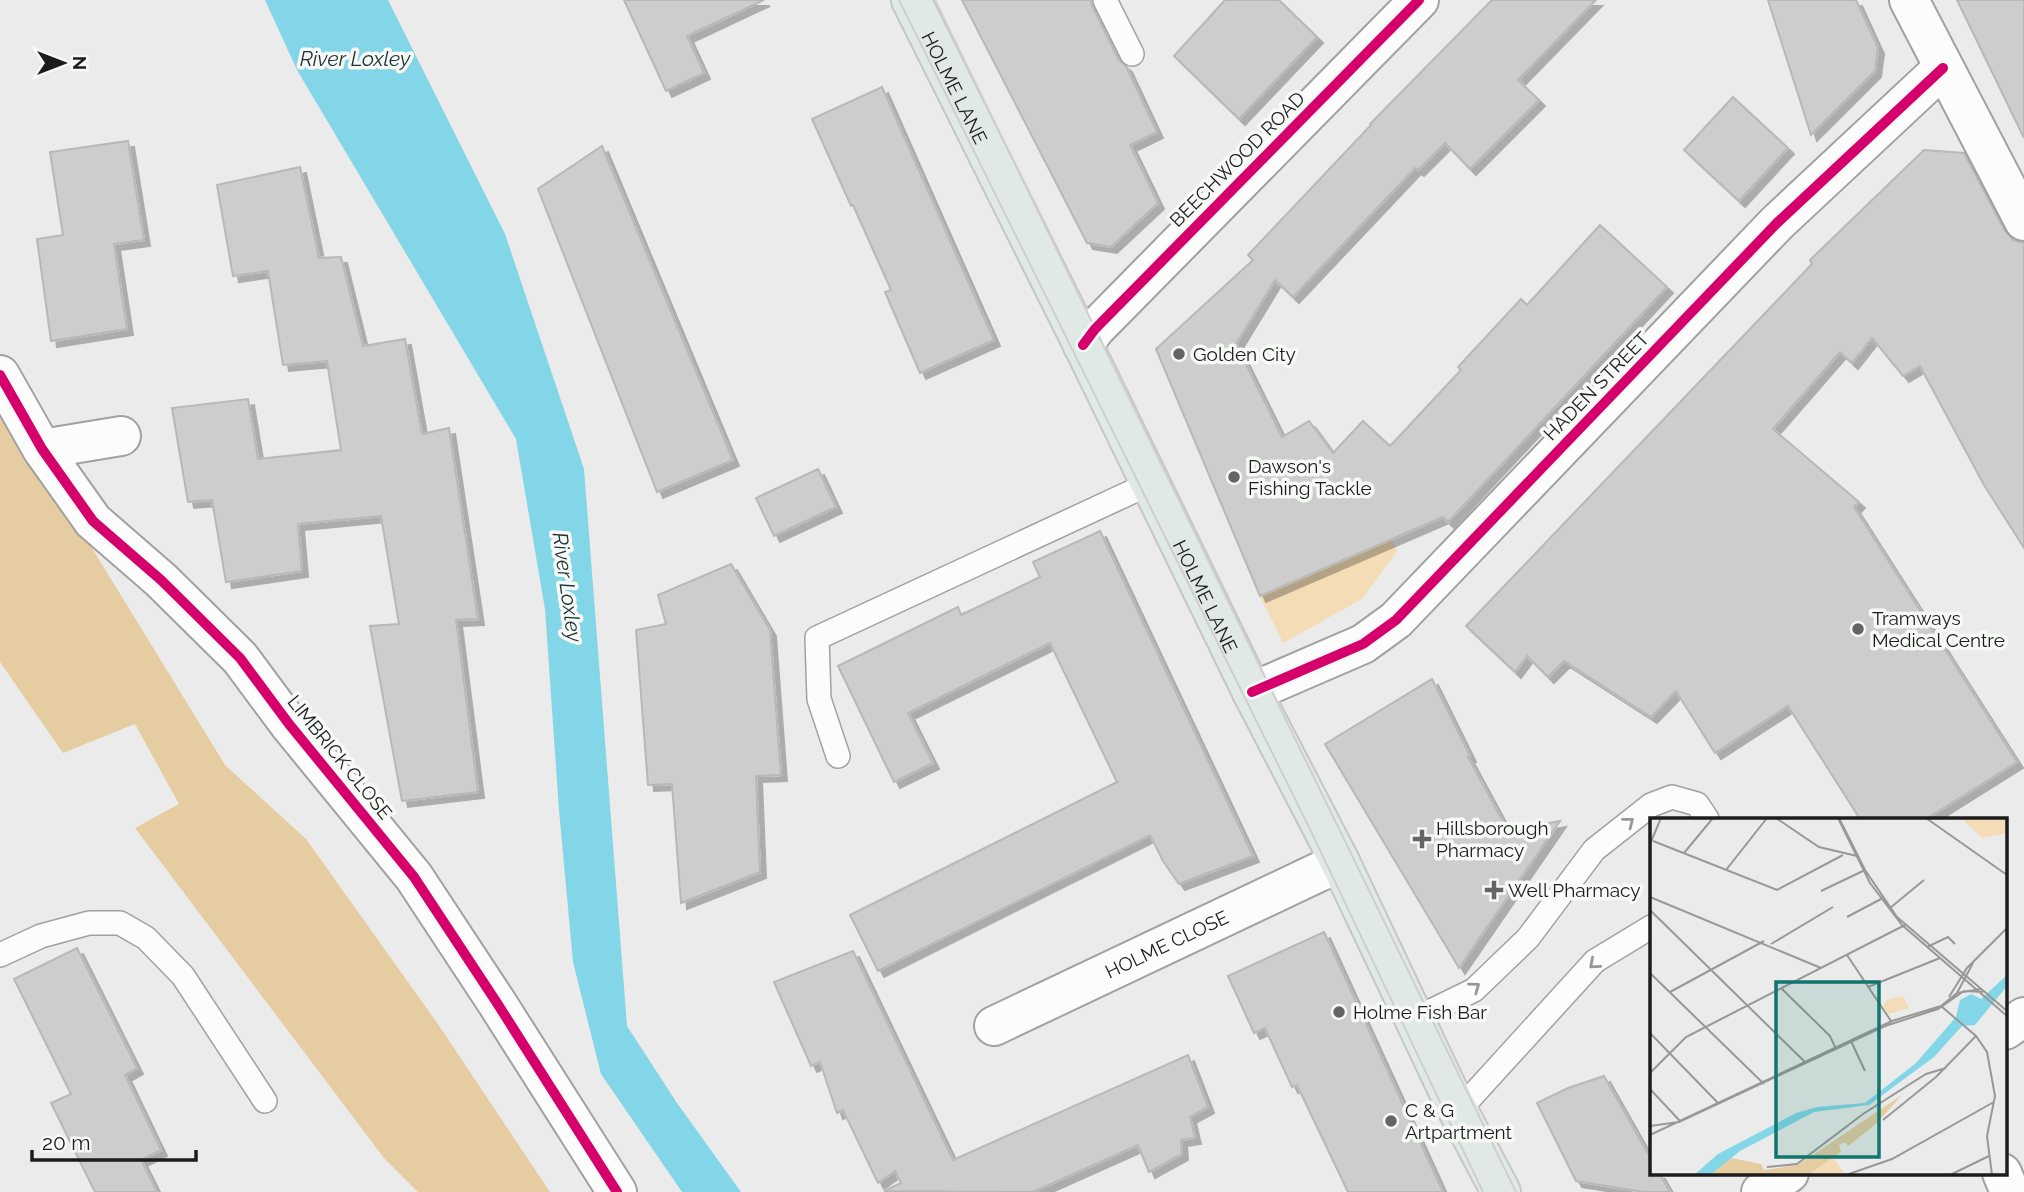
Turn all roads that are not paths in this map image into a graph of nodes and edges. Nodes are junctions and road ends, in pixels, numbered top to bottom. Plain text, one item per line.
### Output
1 (911, 0) edge
2 (1105, 0) edge
3 (1419, 0) edge
4 (1909, 0) edge
5 (1132, 54) dead end
6 (1943, 68) junction
7 (2024, 221) edge
8 (1083, 345) junction
9 (0, 375) edge
10 (121, 436) dead end
11 (42, 449) junction
12 (1151, 483) junction
13 (1252, 692) junction
14 (838, 756) dead end
15 (1706, 818) edge
16 (1340, 862) junction
17 (1650, 928) edge
18 (0, 954) edge
19 (1413, 1015) junction
20 (2024, 1017) edge
21 (994, 1026) dead end
22 (2007, 1029) edge
23 (265, 1101) dead end
24 (1455, 1105) junction
25 (1788, 1174) edge
26 (2002, 1174) edge
27 (617, 1192) edge
28 (1501, 1192) edge
29 (1761, 1192) edge
30 (2010, 1192) edge

1 - 8 main road, HOLME LANE
2 - 5 lane
3 - 8 street, BEECHWOOD ROAD
4 - 6 street
6 - 7 street
6 - 13 street, HADEN STREET
8 - 12 main road, HOLME LANE
9 - 11 street, LIMBRICK CLOSE
10 - 11 street
11 - 27 street, LIMBRICK CLOSE
12 - 13 main road, HOLME LANE
12 - 14 lane
13 - 16 main road, HOLME LANE
19 -> 15 lane
16 - 19 main road, HOLME LANE
16 - 21 street, HOLME CLOSE
17 -> 24 lane
18 - 23 lane
19 - 24 main road, HOLME LANE
20 - 22 street
24 - 28 main road, HOLME LANE
25 - 29 street
26 - 30 street

